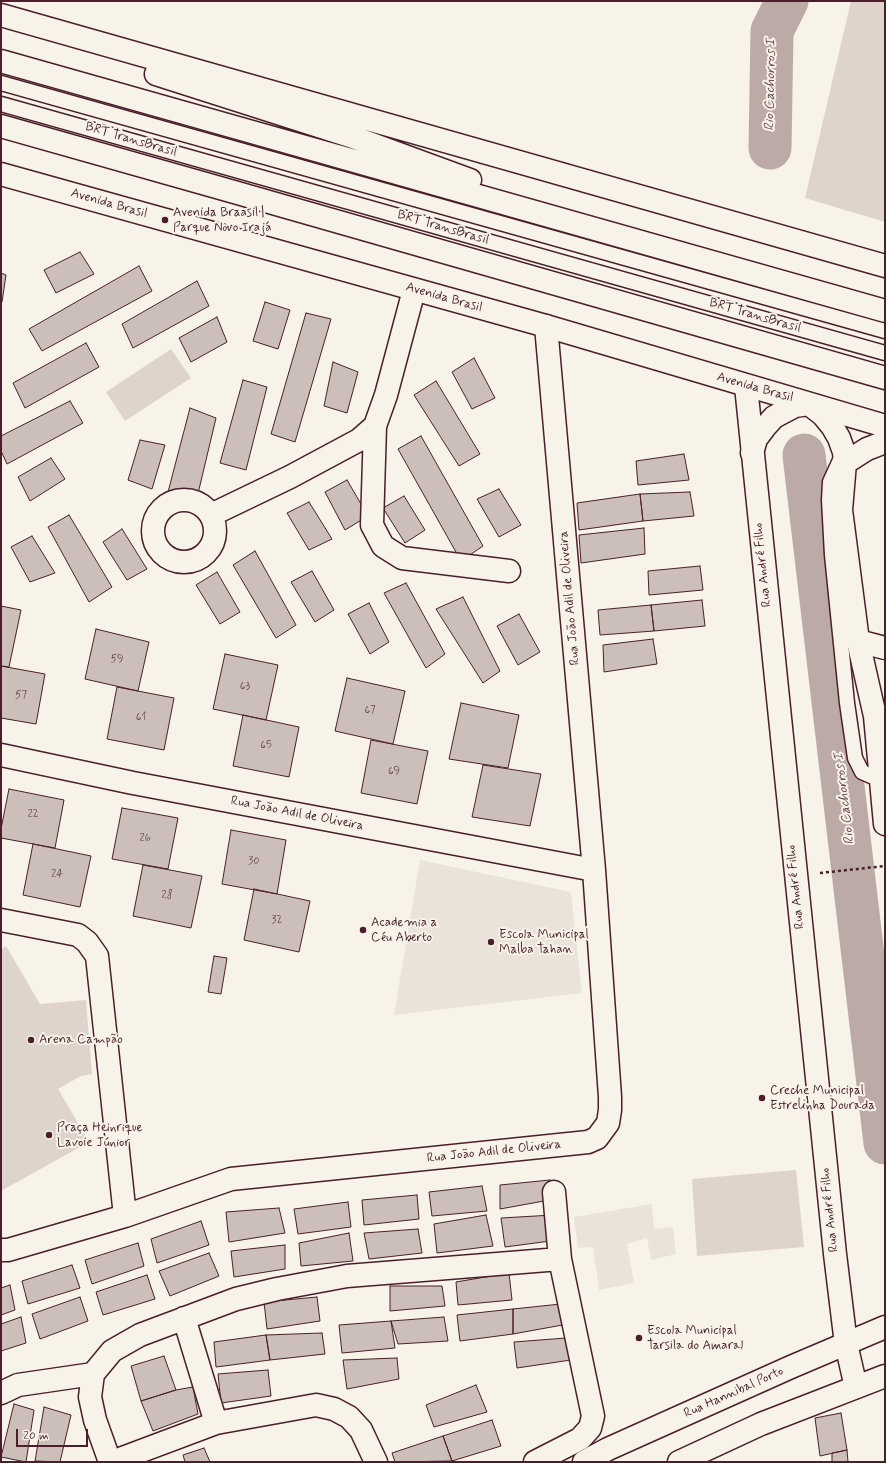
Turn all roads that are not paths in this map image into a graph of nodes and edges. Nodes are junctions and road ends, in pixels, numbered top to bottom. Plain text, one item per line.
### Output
1 (1, 16) edge
2 (1, 61) edge
3 (1, 83) edge
4 (1, 104) edge
5 (1, 126) edge
6 (1, 174) edge
7 (644, 244) junction
8 (885, 266) edge
9 (414, 290) junction
10 (885, 311) edge
11 (546, 326) junction
12 (885, 331) edge
13 (885, 353) edge
14 (885, 378) edge
15 (746, 386) junction
16 (808, 404) junction
17 (375, 426) junction
18 (885, 426) edge
19 (885, 442) edge
20 (752, 452) junction
21 (845, 457) junction
22 (211, 515) dead end
23 (509, 572) dead end
24 (858, 641) junction
25 (885, 648) edge
26 (880, 716) edge
27 (1, 755) edge
28 (883, 776) edge
29 (885, 824) edge
30 (594, 870) junction
31 (1, 920) edge
32 (554, 1192) dead end
33 (125, 1216) junction
34 (1, 1250) edge
35 (560, 1259) junction
36 (184, 1318) junction
37 (885, 1326) edge
38 (846, 1344) junction
39 (93, 1374) junction
40 (885, 1376) edge
41 (856, 1387) junction
42 (1, 1393) edge
43 (216, 1423) junction
44 (111, 1462) edge
45 (376, 1462) edge
46 (535, 1462) edge
47 (584, 1462) edge
48 (679, 1462) edge

1 - 7 main road
1 - 8 main road
2 - 7 main road
3 - 12 lane, BRT TransBrasil
4 - 13 lane, BRT TransBrasil
5 - 14 main road
6 - 9 main road, Avenida Brasil
7 - 10 main road
9 - 11 main road, Avenida Brasil
9 - 17 main road
11 - 15 main road, Avenida Brasil
11 - 30 main road, Rua João Adil de Oliveira
15 - 16 main road, Avenida Brasil
15 - 20 main road, Rua André Filho
16 - 18 main road, Avenida Brasil
16 - 20 main road
16 - 21 main road
17 - 22 main road
17 - 23 main road
19 - 21 main road
20 - 38 main road, Rua André Filho
21 - 24 main road
21 - 28 lane
24 - 25 main road
24 - 26 main road
26 - 28 main road
27 - 30 main road, Rua João Adil de Oliveira
28 - 29 main road
30 - 33 main road, Rua João Adil de Oliveira
31 - 33 main road
32 - 35 main road
33 - 34 main road, Rua João Adil de Oliveira
35 - 36 main road
35 - 46 main road
36 - 39 main road
36 - 43 main road
37 - 38 main road, Rua Hannibal Porto
38 - 41 main road, Rua André Filho
38 - 47 main road, Rua Hannibal Porto
39 - 42 main road
39 - 44 main road
40 - 41 main road
41 - 48 main road
43 - 44 main road
43 - 45 main road

